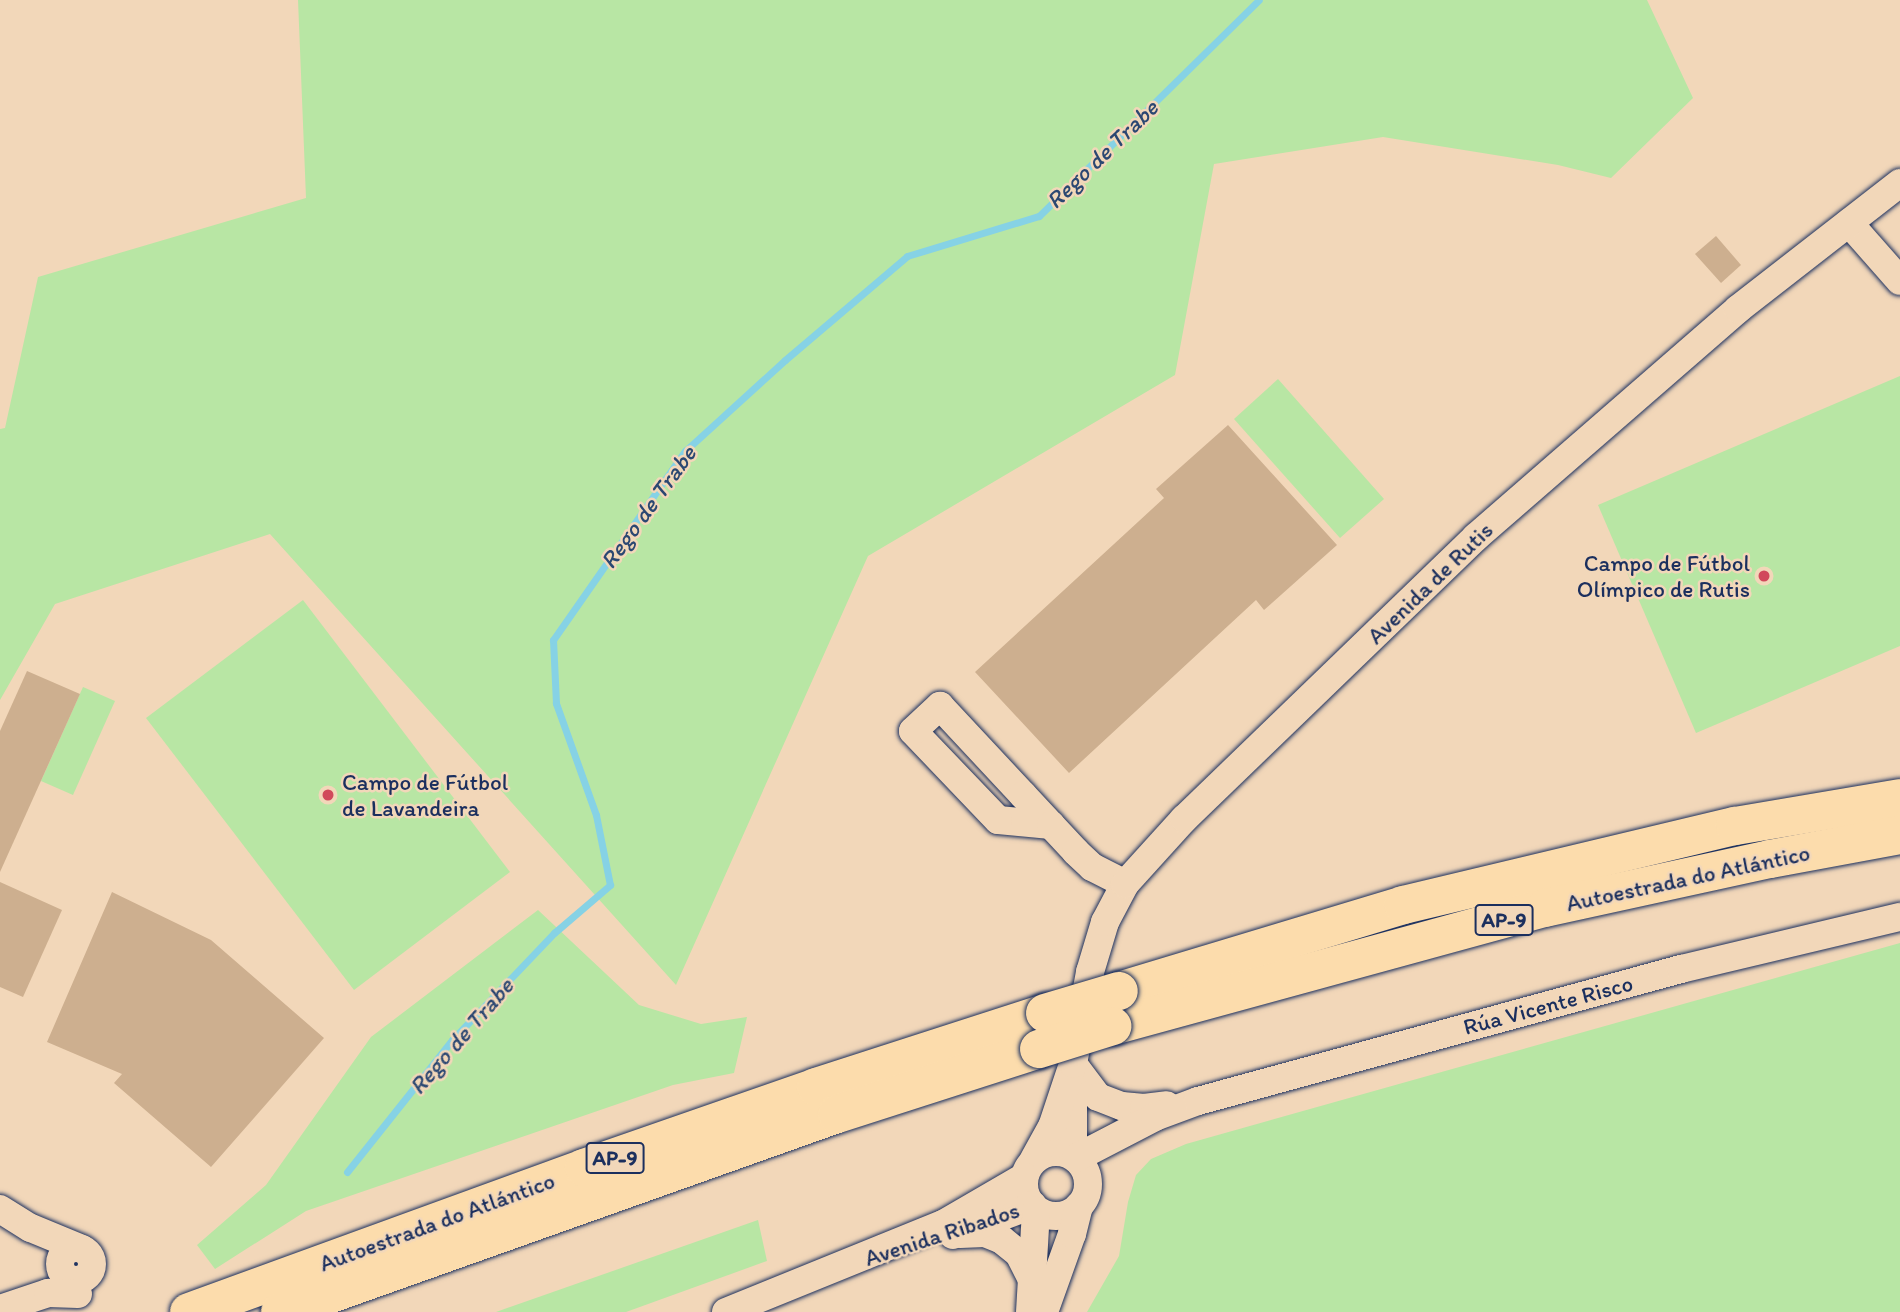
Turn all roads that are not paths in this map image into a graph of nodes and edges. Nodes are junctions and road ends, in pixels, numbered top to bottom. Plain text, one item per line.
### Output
1 (1900, 183) edge
2 (1849, 223) junction
3 (1900, 281) edge
4 (1900, 799) edge
5 (1051, 825) junction
6 (1900, 835) edge
7 (1125, 884) junction
8 (1900, 917) edge
9 (1116, 1008) junction
10 (1052, 1042) junction
11 (1198, 1101) junction
12 (1079, 1164) junction
13 (1029, 1168) junction
14 (1079, 1206) junction
15 (1034, 1208) junction
16 (0, 1209) edge
17 (954, 1235) junction
18 (852, 1262) junction
19 (1032, 1280) junction
20 (0, 1309) edge
21 (188, 1312) edge
22 (280, 1312) edge
23 (726, 1312) edge
24 (1030, 1312) edge
25 (1044, 1312) edge

1 - 2 street, Avenida de Rutis
2 - 3 street
2 - 7 street, Avenida de Rutis
4 - 9 highway, Autoestrada do Atlántico / AP-9
5 - 5 street
5 - 7 street
6 - 9 highway, Autoestrada do Atlántico / AP-9
7 - 10 street, Avenida de Rutis
8 - 11 street, Rúa Vicente Risco
9 - 10 highway, AP-9, bridge
10 - 11 street
10 - 12 street, Avenida de Rutis
10 - 13 street, Avenida de Rutis
10 - 21 highway, Autoestrada do Atlántico / AP-9
10 - 22 highway, Autoestrada do Atlántico / AP-9
11 - 12 street, Rúa Vicente Risco
12 - 13 street
12 - 14 street
13 - 15 street
13 - 18 street, Avenida Ribados
14 - 15 street
14 - 25 street
15 - 17 street, Avenida Ribados
15 - 19 street
16 - 20 street
17 - 18 street, Avenida Ribados
17 - 19 street
18 - 23 street, Avenida Ribados
19 - 24 street

